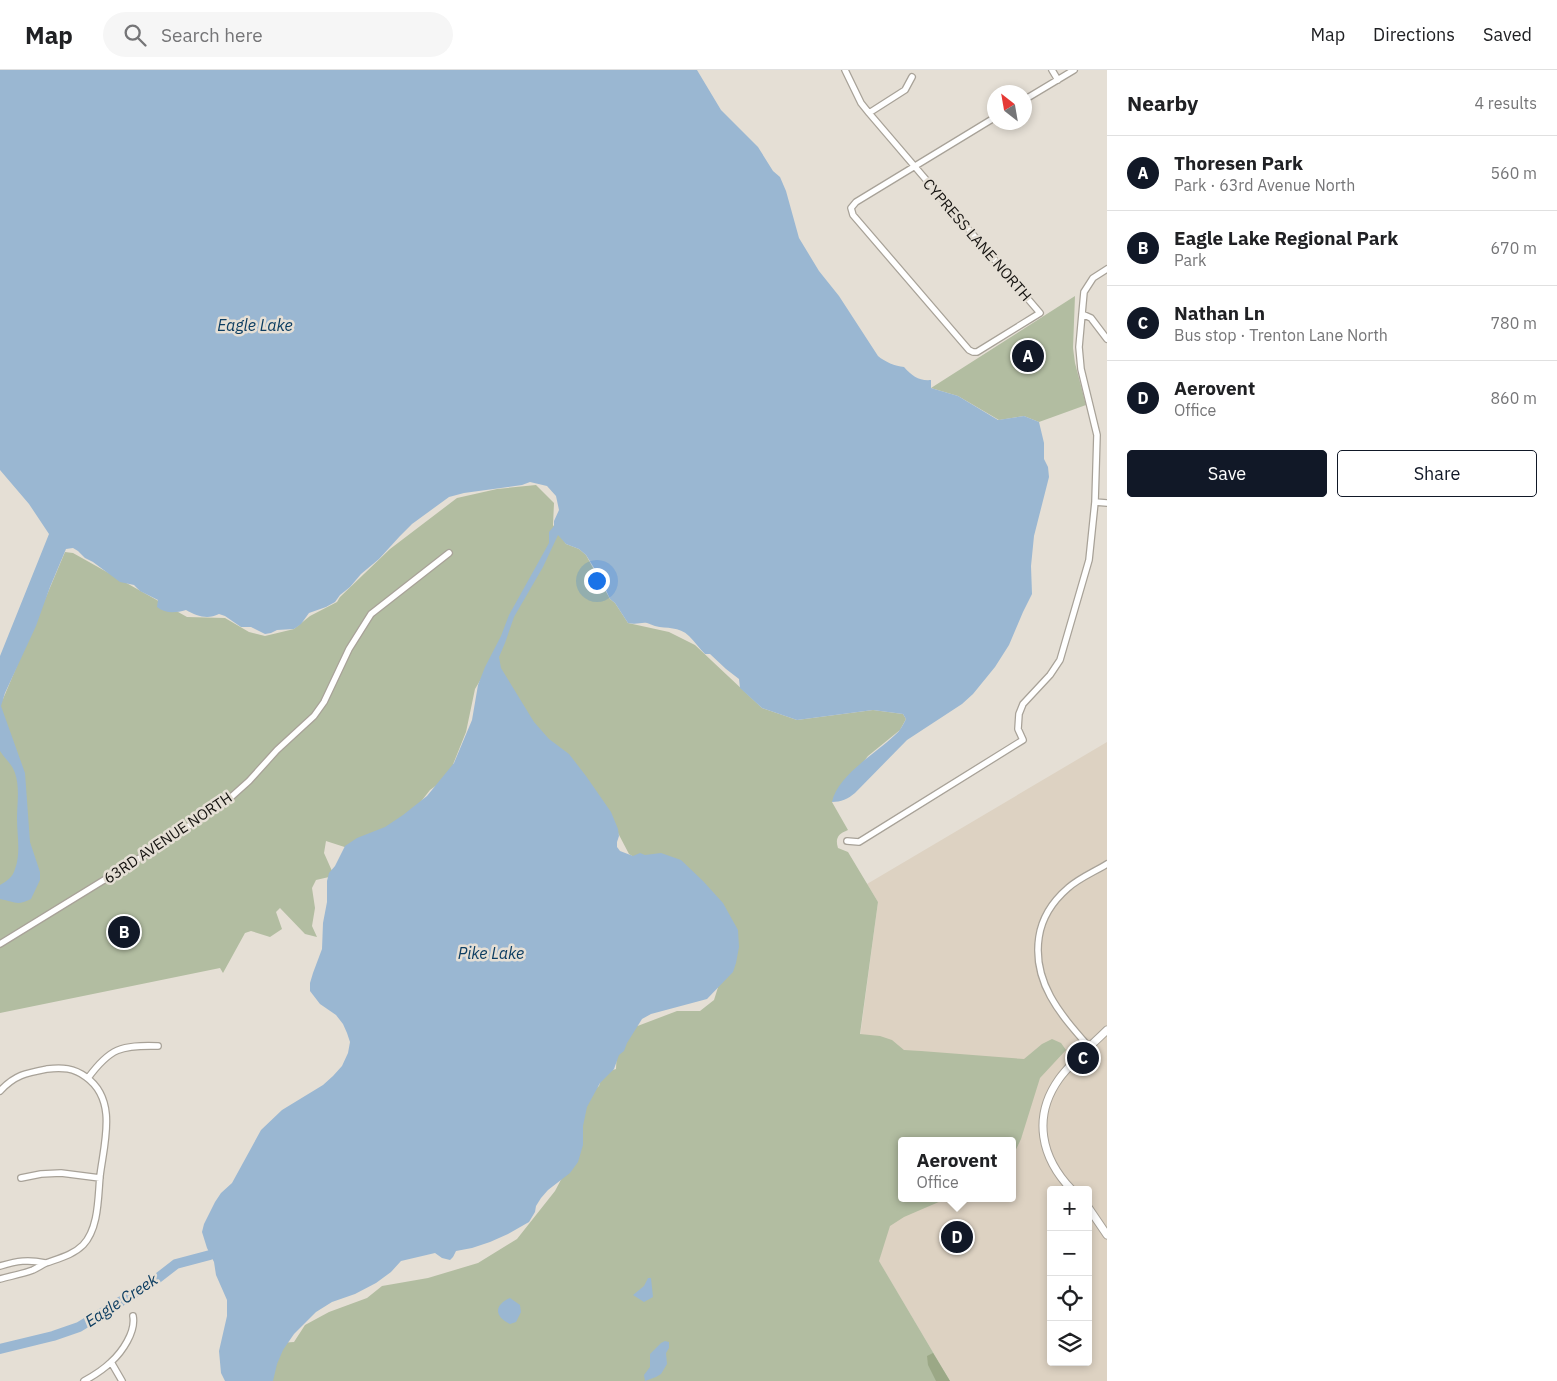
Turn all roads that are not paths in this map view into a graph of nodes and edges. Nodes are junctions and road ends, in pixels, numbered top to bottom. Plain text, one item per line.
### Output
1 (845, 70) edge
2 (1052, 70) edge
3 (1074, 70) edge
4 (912, 77) dead end
5 (1058, 80) junction
6 (1032, 95) edge
7 (869, 113) junction
8 (987, 122) edge
9 (914, 166) junction
10 (1107, 269) edge
11 (1082, 314) junction
12 (1107, 339) edge
13 (1095, 502) junction
14 (1107, 503) edge
15 (449, 553) dead end
16 (847, 841) dead end
17 (1107, 864) edge
18 (0, 944) edge
19 (1107, 1030) edge
20 (158, 1046) dead end
21 (1090, 1048) junction
22 (88, 1078) junction
23 (7, 1083) junction
24 (0, 1086) edge
25 (0, 1091) edge
26 (21, 1178) dead end
27 (100, 1178) junction
28 (1068, 1186) edge
29 (1092, 1213) edge
30 (1107, 1234) edge
31 (46, 1263) junction
32 (0, 1266) edge
33 (0, 1279) edge
34 (134, 1316) dead end
35 (111, 1362) junction
36 (84, 1381) edge
37 (122, 1381) edge

1 - 7 street, CYPRESS LANE NORTH
2 - 5 street
3 - 5 street
4 - 7 street
5 - 6 street
7 - 9 street, CYPRESS LANE NORTH
8 - 9 street
9 - 9 street, CYPRESS LANE NORTH
10 - 11 street
11 - 12 street
11 - 13 street
13 - 14 street
13 - 16 street
15 - 18 street, 63RD AVENUE NORTH
17 - 21 street
19 - 21 street
20 - 22 street
21 - 28 street
22 - 23 street
22 - 27 street
23 - 24 street
23 - 25 street
26 - 27 street
27 - 31 street
29 - 30 street
31 - 32 street
31 - 33 street
34 - 35 street
35 - 36 street
35 - 37 street

